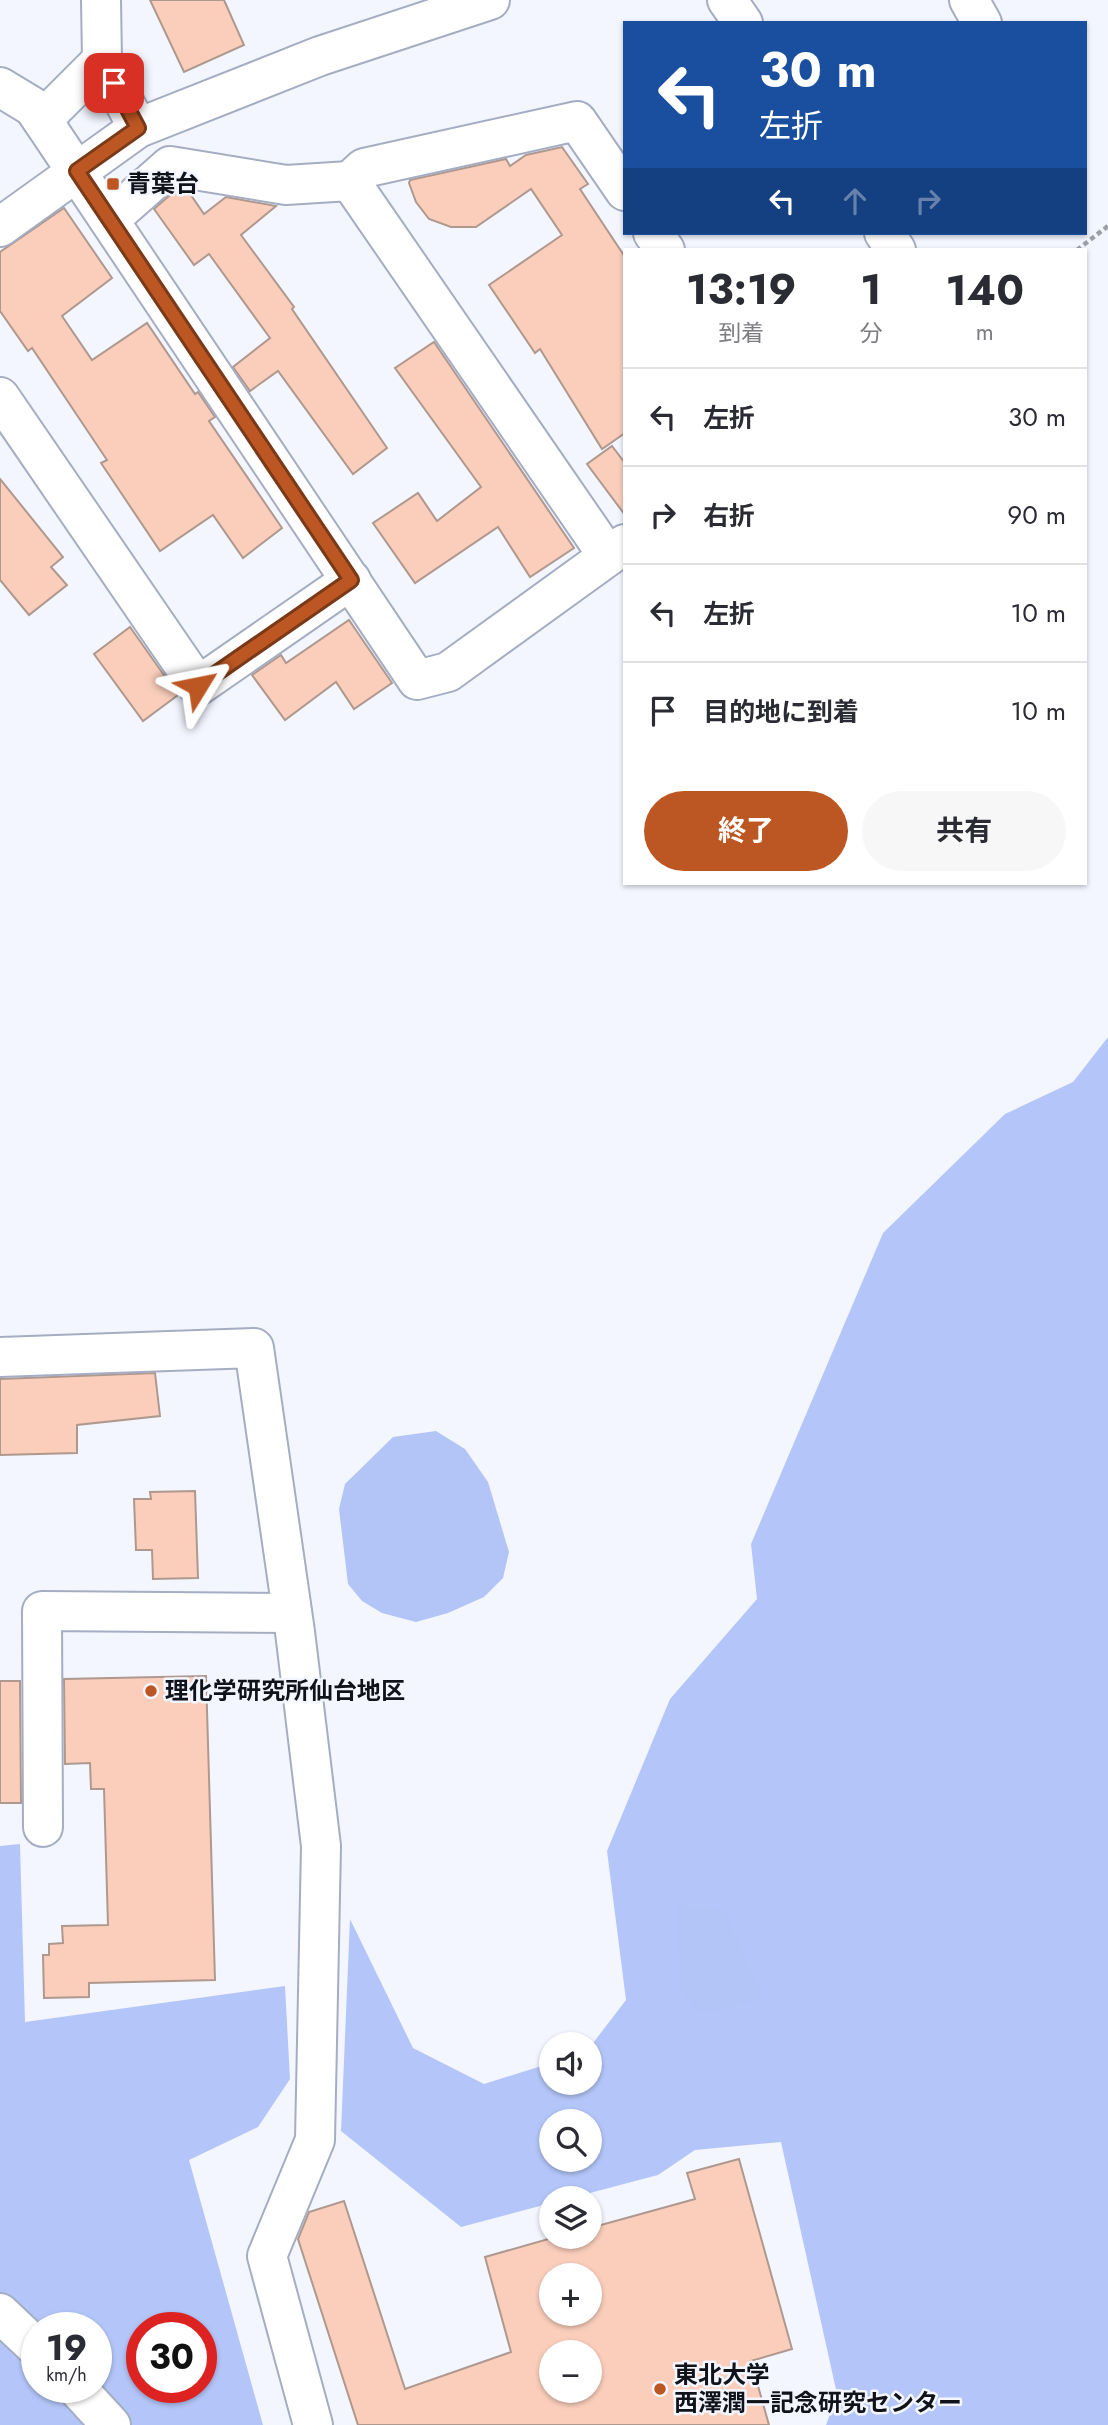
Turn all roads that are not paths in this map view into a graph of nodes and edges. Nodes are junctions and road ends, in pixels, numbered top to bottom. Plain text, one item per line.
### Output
1 (101, 0) edge
2 (490, 0) edge
3 (727, 0) edge
4 (969, 0) edge
5 (742, 21) edge
6 (981, 21) edge
7 (102, 60) junction
8 (0, 87) edge
9 (42, 120) junction
10 (138, 128) junction
11 (77, 171) junction
12 (351, 181) junction
13 (623, 188) edge
14 (110, 219) junction
15 (0, 227) edge
16 (0, 397) edge
17 (617, 550) edge
18 (351, 580) junction
19 (0, 1357) edge
20 (292, 1613) junction
21 (43, 1827) dead end
22 (0, 2313) edge
23 (21, 2333) edge
24 (91, 2403) edge
25 (111, 2425) edge
26 (313, 2425) edge

1 - 7 street
2 - 10 street
3 - 5 street
4 - 6 street
7 - 9 street
7 - 10 street
8 - 9 street
9 - 11 street
10 - 11 street
11 - 14 street
11 - 15 street
12 - 13 street
12 - 14 street
12 - 17 street
14 - 18 street
16 - 18 street
17 - 18 street
19 - 20 street
20 - 21 street
20 - 26 street
22 - 23 street
24 - 25 street

